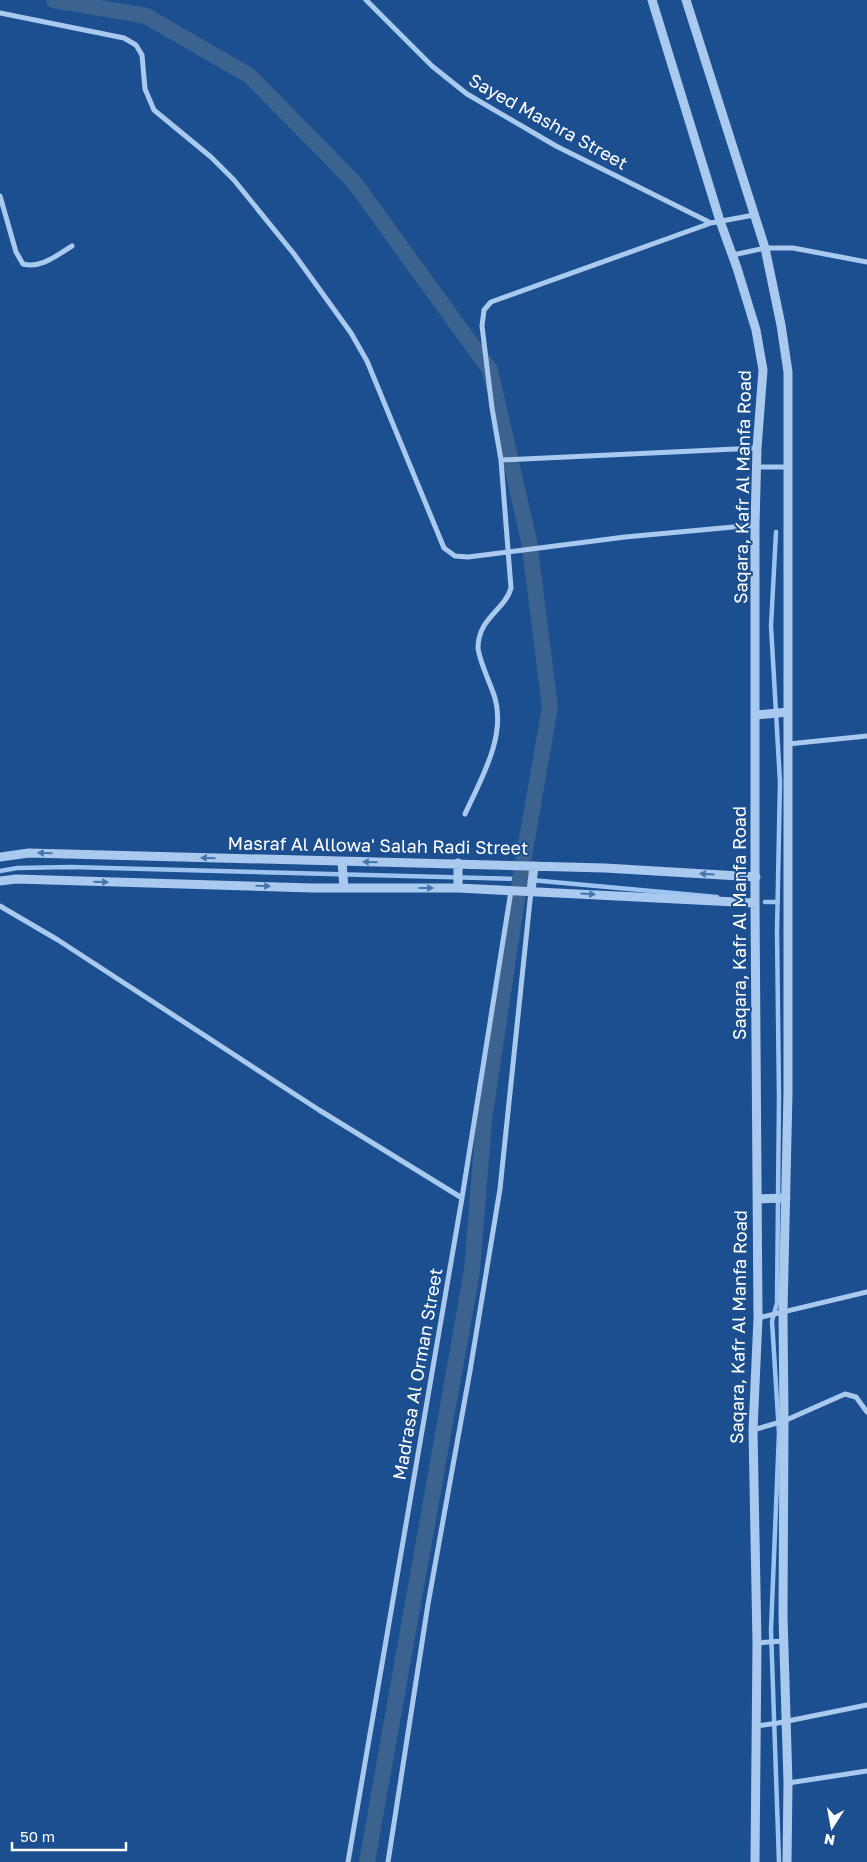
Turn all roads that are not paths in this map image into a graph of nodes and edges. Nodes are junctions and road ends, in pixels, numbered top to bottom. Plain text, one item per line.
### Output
1 (366, 0) edge
2 (652, 0) edge
3 (686, 0) edge
4 (0, 13) edge
5 (0, 196) edge
6 (754, 215) junction
7 (720, 221) junction
8 (711, 223) junction
9 (72, 246) dead end
10 (765, 248) junction
11 (733, 255) junction
12 (867, 262) edge
13 (757, 448) junction
14 (501, 460) junction
15 (759, 467) junction
16 (786, 467) junction
17 (755, 525) junction
18 (509, 551) junction
19 (783, 712) junction
20 (760, 715) junction
21 (867, 736) edge
22 (788, 744) junction
23 (466, 814) dead end
24 (0, 858) edge
25 (342, 862) junction
26 (458, 864) junction
27 (534, 866) junction
28 (756, 877) junction
29 (0, 881) edge
30 (344, 888) junction
31 (458, 888) junction
32 (511, 890) junction
33 (531, 891) junction
34 (755, 903) junction
35 (0, 906) edge
36 (462, 1198) junction
37 (756, 1198) junction
38 (783, 1198) junction
39 (867, 1292) edge
40 (783, 1312) junction
41 (758, 1318) junction
42 (866, 1410) edge
43 (780, 1422) junction
44 (757, 1429) junction
45 (780, 1641) junction
46 (761, 1643) junction
47 (867, 1705) edge
48 (782, 1722) junction
49 (761, 1725) junction
50 (867, 1771) edge
51 (788, 1783) junction
52 (348, 1862) edge
53 (388, 1862) edge
54 (756, 1862) edge
55 (787, 1862) edge

1 - 8 street, Sayed Mashra Street
2 - 7 street, Saqara, Kafr Al Manfa Road
3 - 6 street
4 - 18 street
5 - 9 street
6 - 7 street
6 - 10 street
7 - 8 street
7 - 11 street, Saqara, Kafr Al Manfa Road
8 - 14 street
10 - 11 street
10 - 12 street
10 - 16 street
11 - 13 street, Saqara, Kafr Al Manfa Road
13 - 14 street
13 - 15 street, Saqara, Kafr Al Manfa Road
14 - 18 street
15 - 16 street
15 - 17 street, Saqara, Kafr Al Manfa Road
16 - 19 street
17 - 18 street
17 - 20 street, Saqara, Kafr Al Manfa Road
18 - 23 street
19 - 20 street
19 - 22 street
20 - 28 street, Saqara, Kafr Al Manfa Road
21 - 22 street
22 - 38 street
25 -> 24 street, Masraf Al Allowa' Salah Radi Street
26 -> 25 street, Masraf Al Allowa' Salah Radi Street
25 - 30 street
26 - 27 street, Masraf Al Allowa' Salah Radi Street
26 - 31 street
28 -> 27 street, Masraf Al Allowa' Salah Radi Street
27 - 33 street
28 - 34 street, Saqara, Kafr Al Manfa Road
29 -> 30 street
30 -> 31 street
31 - 32 street
32 - 33 street
32 - 36 street, Madrasa Al Orman Street
33 -> 34 street
33 - 53 street
34 - 37 street, Saqara, Kafr Al Manfa Road
35 - 36 street
36 - 52 street, Madrasa Al Orman Street
37 - 38 street
37 - 41 street, Saqara, Kafr Al Manfa Road
38 - 40 street
39 - 40 street
40 - 41 street
40 - 43 street
41 - 44 street, Saqara, Kafr Al Manfa Road
42 - 43 street
43 - 44 street
43 - 45 street
44 - 46 street, Saqara, Kafr Al Manfa Road
45 - 46 street
45 - 48 street
46 - 49 street, Saqara, Kafr Al Manfa Road
47 - 48 street
48 - 49 street
48 - 51 street
49 - 54 street, Saqara, Kafr Al Manfa Road
50 - 51 street
51 - 55 street

